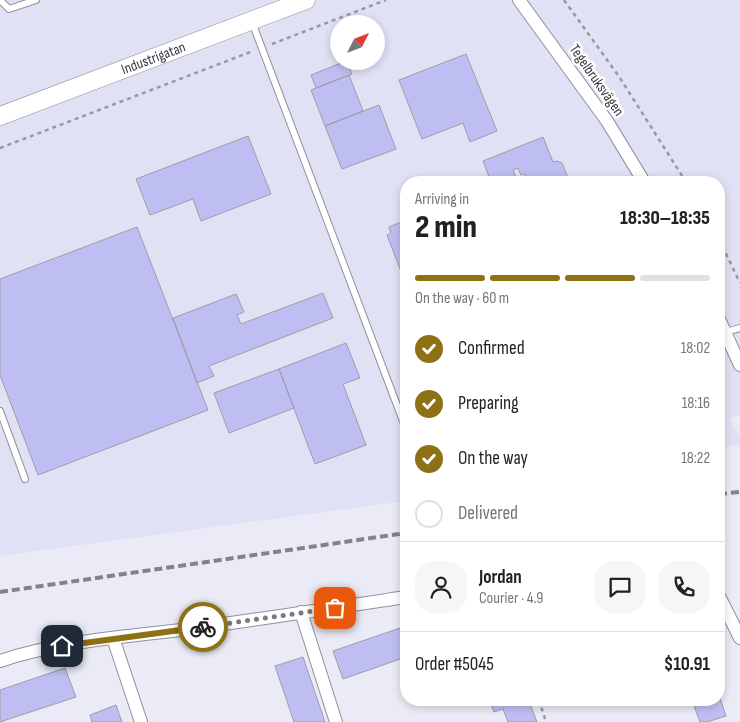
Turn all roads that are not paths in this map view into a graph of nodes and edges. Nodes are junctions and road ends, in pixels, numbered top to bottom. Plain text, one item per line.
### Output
1 (0, 0) edge
2 (36, 0) edge
3 (306, 0) edge
4 (519, 0) edge
5 (252, 20) junction
6 (0, 116) edge
7 (640, 176) edge
8 (740, 328) edge
9 (725, 332) edge
10 (725, 338) edge
11 (740, 365) edge
12 (0, 411) edge
13 (400, 413) edge
14 (25, 480) dead end
15 (400, 598) edge
16 (725, 608) edge
17 (301, 612) junction
18 (113, 638) junction
19 (740, 638) edge
20 (0, 661) edge
21 (141, 722) edge
22 (336, 722) edge

1 - 2 lane
3 - 5 street, Industrigatan
4 - 7 street, Tegelbruksvägen
5 - 6 street, Industrigatan
5 - 13 lane
8 - 9 lane
10 - 11 street
12 - 14 lane
15 - 17 street
16 - 19 street
17 - 18 street
17 - 22 street
18 - 20 street
18 - 21 street

